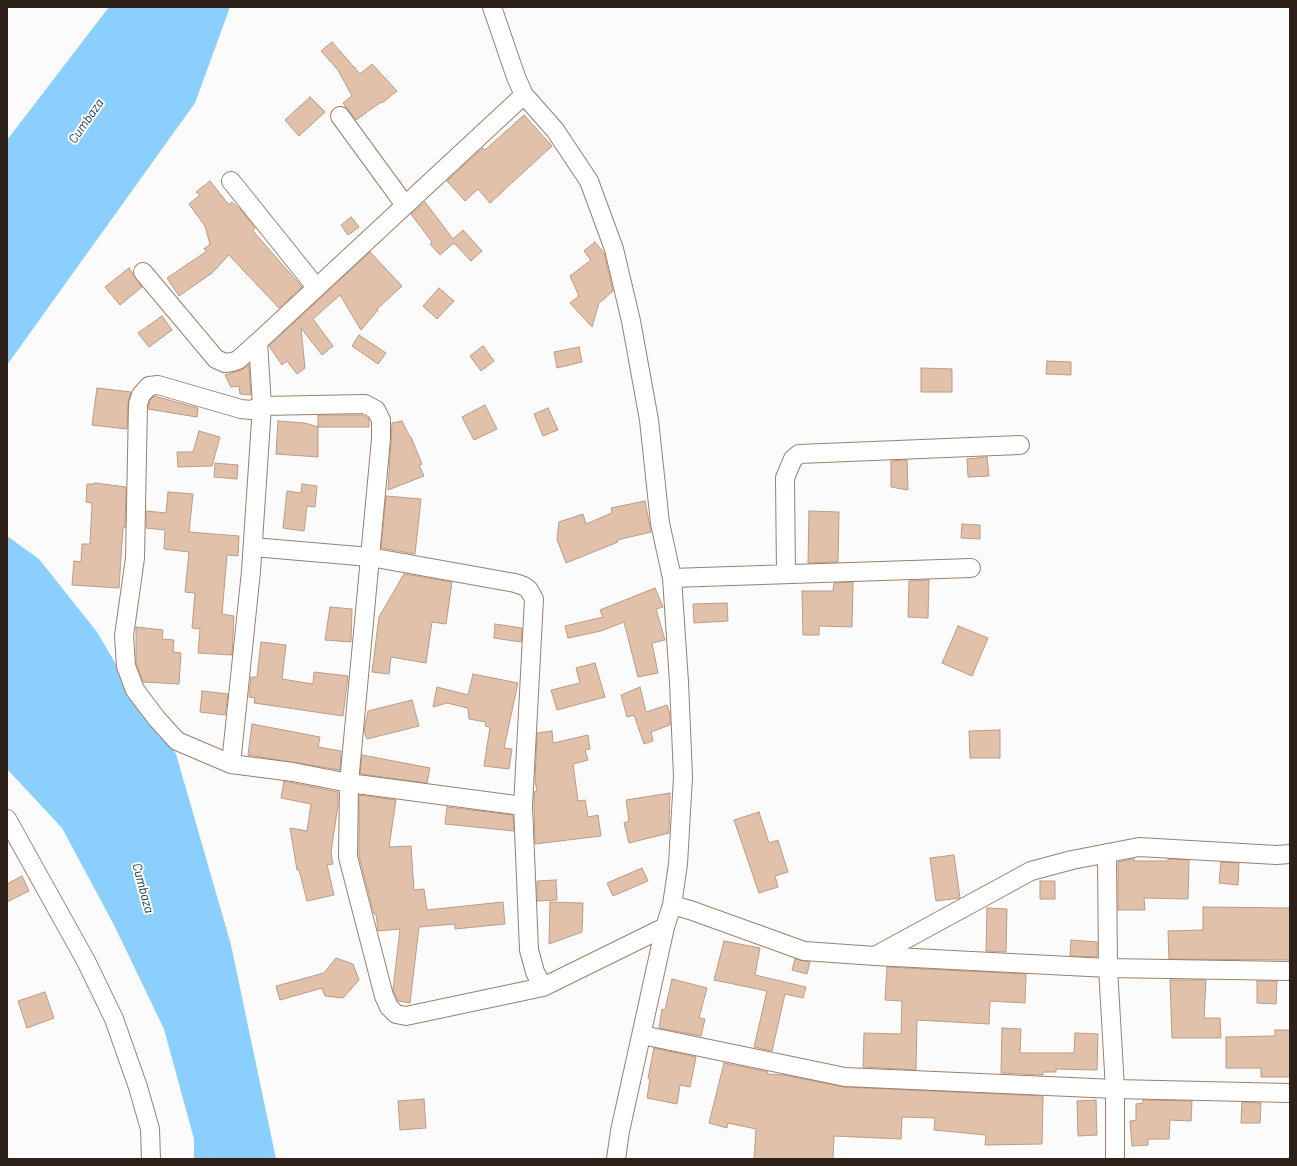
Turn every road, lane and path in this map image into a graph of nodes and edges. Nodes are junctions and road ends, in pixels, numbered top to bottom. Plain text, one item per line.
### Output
1 (492, 7) edge
2 (524, 95) junction
3 (340, 116) dead end
4 (231, 181) dead end
5 (405, 205) junction
6 (143, 272) dead end
7 (316, 287) junction
8 (258, 342) junction
9 (262, 406) junction
10 (1020, 445) dead end
11 (253, 547) junction
12 (370, 557) junction
13 (971, 568) dead end
14 (786, 574) junction
15 (672, 578) junction
16 (231, 764) junction
17 (349, 783) junction
18 (524, 806) junction
19 (7, 819) edge
20 (1107, 853) junction
21 (1290, 854) edge
22 (672, 906) junction
23 (665, 927) junction
24 (875, 956) junction
25 (1108, 968) junction
26 (1290, 971) edge
27 (543, 987) junction
28 (642, 1035) junction
29 (1115, 1089) junction
30 (1290, 1093) edge
31 (151, 1159) edge
32 (616, 1159) edge
33 (1115, 1159) edge

1 - 2 street
2 - 5 street
2 - 15 street
3 - 5 street
4 - 7 street
5 - 7 street
6 - 8 street
7 - 8 street
8 - 9 street
9 - 11 street
9 - 12 street
9 - 16 street
10 - 14 street
11 - 12 street
11 - 16 street
12 - 17 street
12 - 18 street
13 - 14 street
14 - 15 street
15 - 22 street
16 - 17 street
17 - 18 street
17 - 27 street
18 - 27 street
19 - 31 street
20 - 21 street
20 - 24 street
20 - 25 street
22 - 23 street
22 - 24 street
23 - 27 street
23 - 28 street
24 - 25 street
25 - 26 street
25 - 29 street
28 - 29 street
28 - 32 street
29 - 30 street
29 - 33 street

